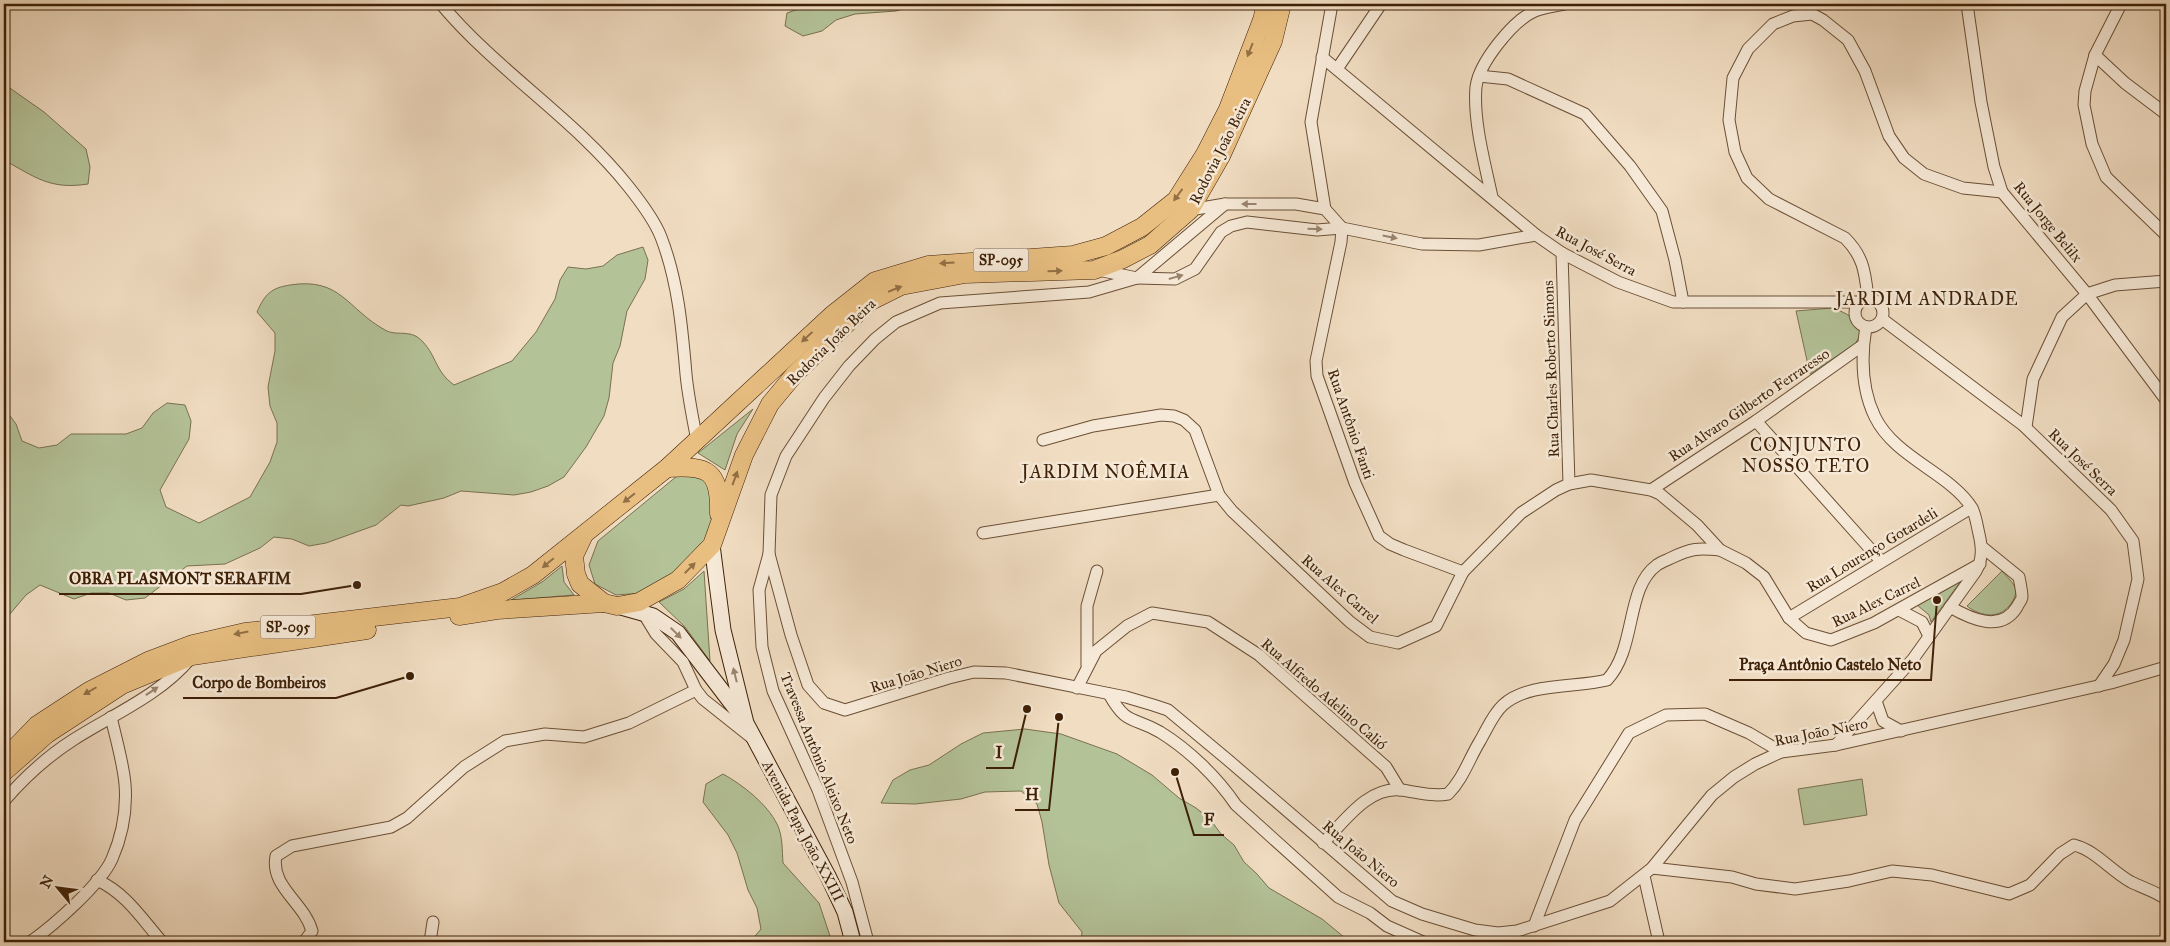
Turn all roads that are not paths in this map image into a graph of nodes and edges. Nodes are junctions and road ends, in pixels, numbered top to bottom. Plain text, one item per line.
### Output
1 (441, 4) edge
2 (1266, 4) edge
3 (1282, 4) edge
4 (1332, 4) edge
5 (1381, 4) edge
6 (1565, 4) edge
7 (1967, 4) edge
8 (2121, 4) edge
9 (2095, 55) junction
10 (1322, 57) junction
11 (1337, 69) junction
12 (1479, 76) junction
13 (2166, 114) edge
14 (2002, 192) junction
15 (1492, 197) junction
16 (1225, 204) junction
17 (1325, 209) junction
18 (1190, 210) junction
19 (1342, 228) junction
20 (1536, 235) junction
21 (2166, 235) edge
22 (1562, 253) junction
23 (1094, 270) junction
24 (1136, 278) junction
25 (2166, 280) edge
26 (2088, 294) junction
27 (1864, 300) junction
28 (1683, 302) junction
29 (1882, 319) junction
30 (1866, 327) junction
31 (1863, 345) junction
32 (2166, 400) edge
33 (1756, 421) junction
34 (2026, 427) junction
35 (1043, 440) dead end
36 (697, 441) junction
37 (667, 468) junction
38 (1569, 484) junction
39 (1651, 490) junction
40 (1219, 495) junction
41 (1972, 508) junction
42 (719, 524) junction
43 (585, 532) junction
44 (983, 533) dead end
45 (712, 545) junction
46 (1982, 547) junction
47 (1720, 550) junction
48 (769, 554) junction
49 (1881, 561) junction
50 (1980, 564) junction
51 (1097, 571) dead end
52 (1463, 572) junction
53 (611, 604) junction
54 (1950, 607) junction
55 (1899, 610) junction
56 (642, 611) junction
57 (1789, 618) junction
58 (1929, 636) junction
59 (192, 656) junction
60 (2166, 667) edge
61 (1087, 668) junction
62 (2099, 686) junction
63 (1077, 688) junction
64 (696, 690) junction
65 (1109, 694) junction
66 (1876, 701) junction
67 (111, 717) junction
68 (746, 723) junction
69 (1901, 731) junction
70 (755, 741) junction
71 (1836, 745) junction
72 (1781, 752) junction
73 (4, 759) edge
74 (4, 772) edge
75 (1400, 790) junction
76 (4, 801) edge
77 (1323, 843) junction
78 (1648, 872) junction
79 (97, 880) junction
80 (2166, 899) edge
81 (434, 922) dead end
82 (1534, 926) junction
83 (1475, 930) junction
84 (1498, 933) junction
85 (30, 942) edge
86 (162, 942) edge
87 (304, 942) edge
88 (430, 942) edge
89 (853, 942) edge
90 (868, 942) edge
91 (1423, 942) edge
92 (1472, 942) edge
93 (1488, 942) edge
94 (1659, 942) edge

1 - 36 street
2 -> 36 main road, Rodovia João Beira / SP-095
3 - 18 main road, Rodovia João Beira / SP-095
4 - 10 street
5 - 11 street
6 - 12 street
7 - 14 street, Rua Jorge Belilx
8 - 9 street
9 - 13 street
9 - 21 street
10 - 11 street, Rua José Serra
10 - 17 street
11 - 15 street, Rua José Serra
12 - 15 street
12 - 28 street
14 - 26 street, Rua Jorge Belilx
14 - 27 street
15 - 20 street, Rua José Serra
17 -> 16 street
16 - 18 street
16 - 24 street
17 - 19 street
18 - 23 main road, Rodovia João Beira / SP-095
19 -> 20 street
24 -> 19 street
19 - 52 street, Rua Antônio Fanti
20 - 22 street, Rua José Serra
22 - 28 street, Rua José Serra
22 - 38 street, Rua Charles Roberto Simons
23 - 24 street
42 -> 23 main road, Rodovia João Beira / SP-095
24 - 48 street
25 - 26 street
26 - 32 street, Rua Jorge Belilx
26 - 34 street
27 - 28 street, Rua José Serra
27 - 29 street
27 - 30 street
29 - 30 street
29 - 34 street, Rua José Serra
30 - 31 street
31 - 33 street, Rua Alvaro Gilberto Ferraresso
31 - 41 street
33 - 39 street, Rua Alvaro Gilberto Ferraresso
33 - 49 street
34 - 62 street, Rua José Serra
35 - 40 street
36 - 37 main road, Rodovia João Beira / SP-095
37 - 42 main road
37 -> 43 main road, Rodovia João Beira / SP-095
38 - 39 street, Rua Alex Carrel
38 - 52 street, Rua Alex Carrel
39 - 47 street, Rua Alex Carrel
40 - 44 street
40 - 52 street, Rua Alex Carrel
41 - 46 street
41 - 49 street, Rua Lourenço Gotardeli
42 - 45 main road, Rodovia João Beira / SP-095
43 - 53 main road
43 -> 73 main road, SP-095
53 -> 45 main road, Rodovia João Beira / SP-095
68 -> 45 main road, Avenida Papa João XXIII
46 - 50 street
46 - 54 street
47 - 57 street, Rua Alex Carrel
47 - 75 street
48 - 63 street, Rua João Niero
48 - 90 street, Travessa Antônio Aleixo Neto
49 - 57 street, Rua Lourenço Gotardeli
50 - 54 street
50 - 55 street, Rua Alex Carrel
51 - 61 street
53 - 56 main road, Avenida Papa João XXIII
53 - 59 main road, Rodovia João Beira / SP-095
54 - 58 street
55 - 57 street, Rua Alex Carrel
55 - 58 street
56 - 64 street
56 -> 68 main road, Avenida Papa João XXIII
58 - 66 street
67 -> 59 street
59 - 74 main road, SP-095
60 - 62 street, Rua João Niero
61 - 63 street, Rua Alfredo Adelino Calió
61 - 75 street, Rua Alfredo Adelino Calió
62 - 69 street, Rua João Niero
63 - 65 street, Rua João Niero
64 - 70 street
64 - 87 street
65 - 77 street, Rua João Niero
65 - 91 street
66 - 69 street
66 - 71 street
67 - 76 street
67 - 79 street
68 - 70 main road, Avenida Papa João XXIII
69 - 71 street, Rua João Niero
70 - 89 main road, Avenida Papa João XXIII
71 - 72 street, Rua João Niero
72 - 78 street, Rua João Niero
72 - 82 street
75 - 77 street
77 - 83 street, Rua João Niero
78 - 80 street
78 - 82 street, Rua João Niero
78 - 94 street
79 - 85 street
79 - 86 street
81 - 88 street
82 - 84 street, Rua João Niero
83 - 84 street, Rua João Niero
83 - 92 street
84 - 93 street

